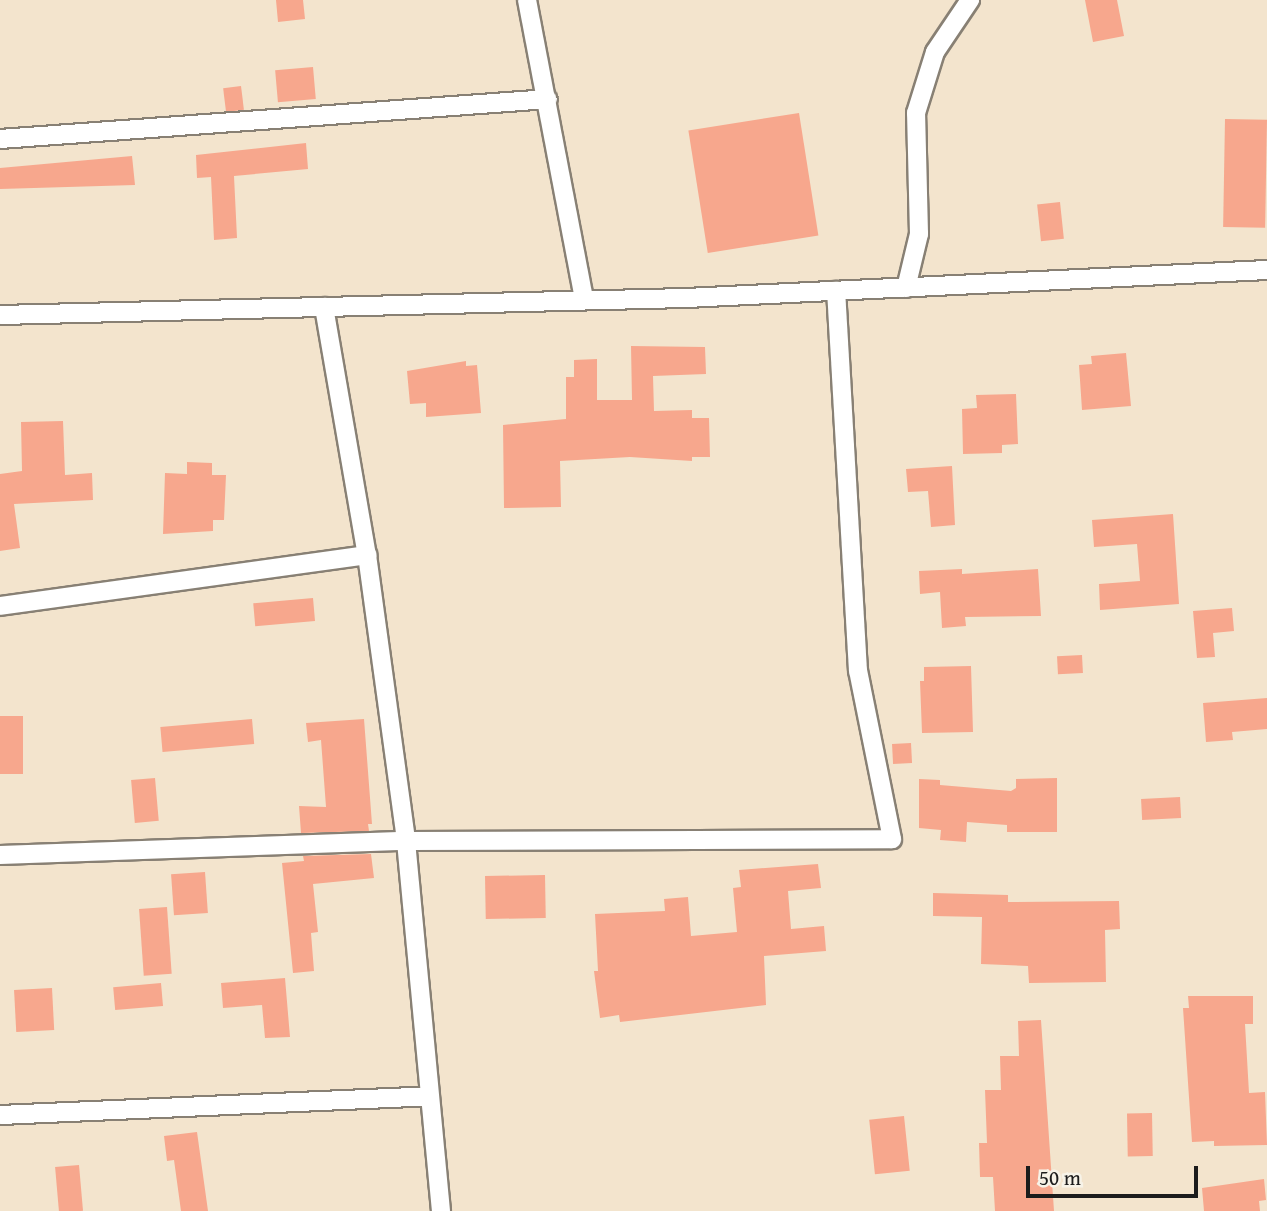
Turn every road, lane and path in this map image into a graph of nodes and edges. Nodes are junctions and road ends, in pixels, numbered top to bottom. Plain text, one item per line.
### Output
1 (527, 0) edge
2 (970, 0) edge
3 (548, 99) junction
4 (0, 139) edge
5 (1267, 270) edge
6 (906, 288) junction
7 (836, 291) junction
8 (584, 298) junction
9 (324, 307) junction
10 (0, 315) edge
11 (367, 555) junction
12 (0, 606) edge
13 (406, 841) junction
14 (0, 855) edge
15 (430, 1096) junction
16 (0, 1115) edge
17 (441, 1211) edge

1 - 3 street
2 - 6 street
3 - 4 street
3 - 8 street
5 - 6 street
6 - 7 street
7 - 8 street
7 - 13 street
8 - 9 street
9 - 10 street
9 - 11 street
11 - 12 street
11 - 13 street
13 - 14 street
13 - 15 street
15 - 16 street
15 - 17 street

